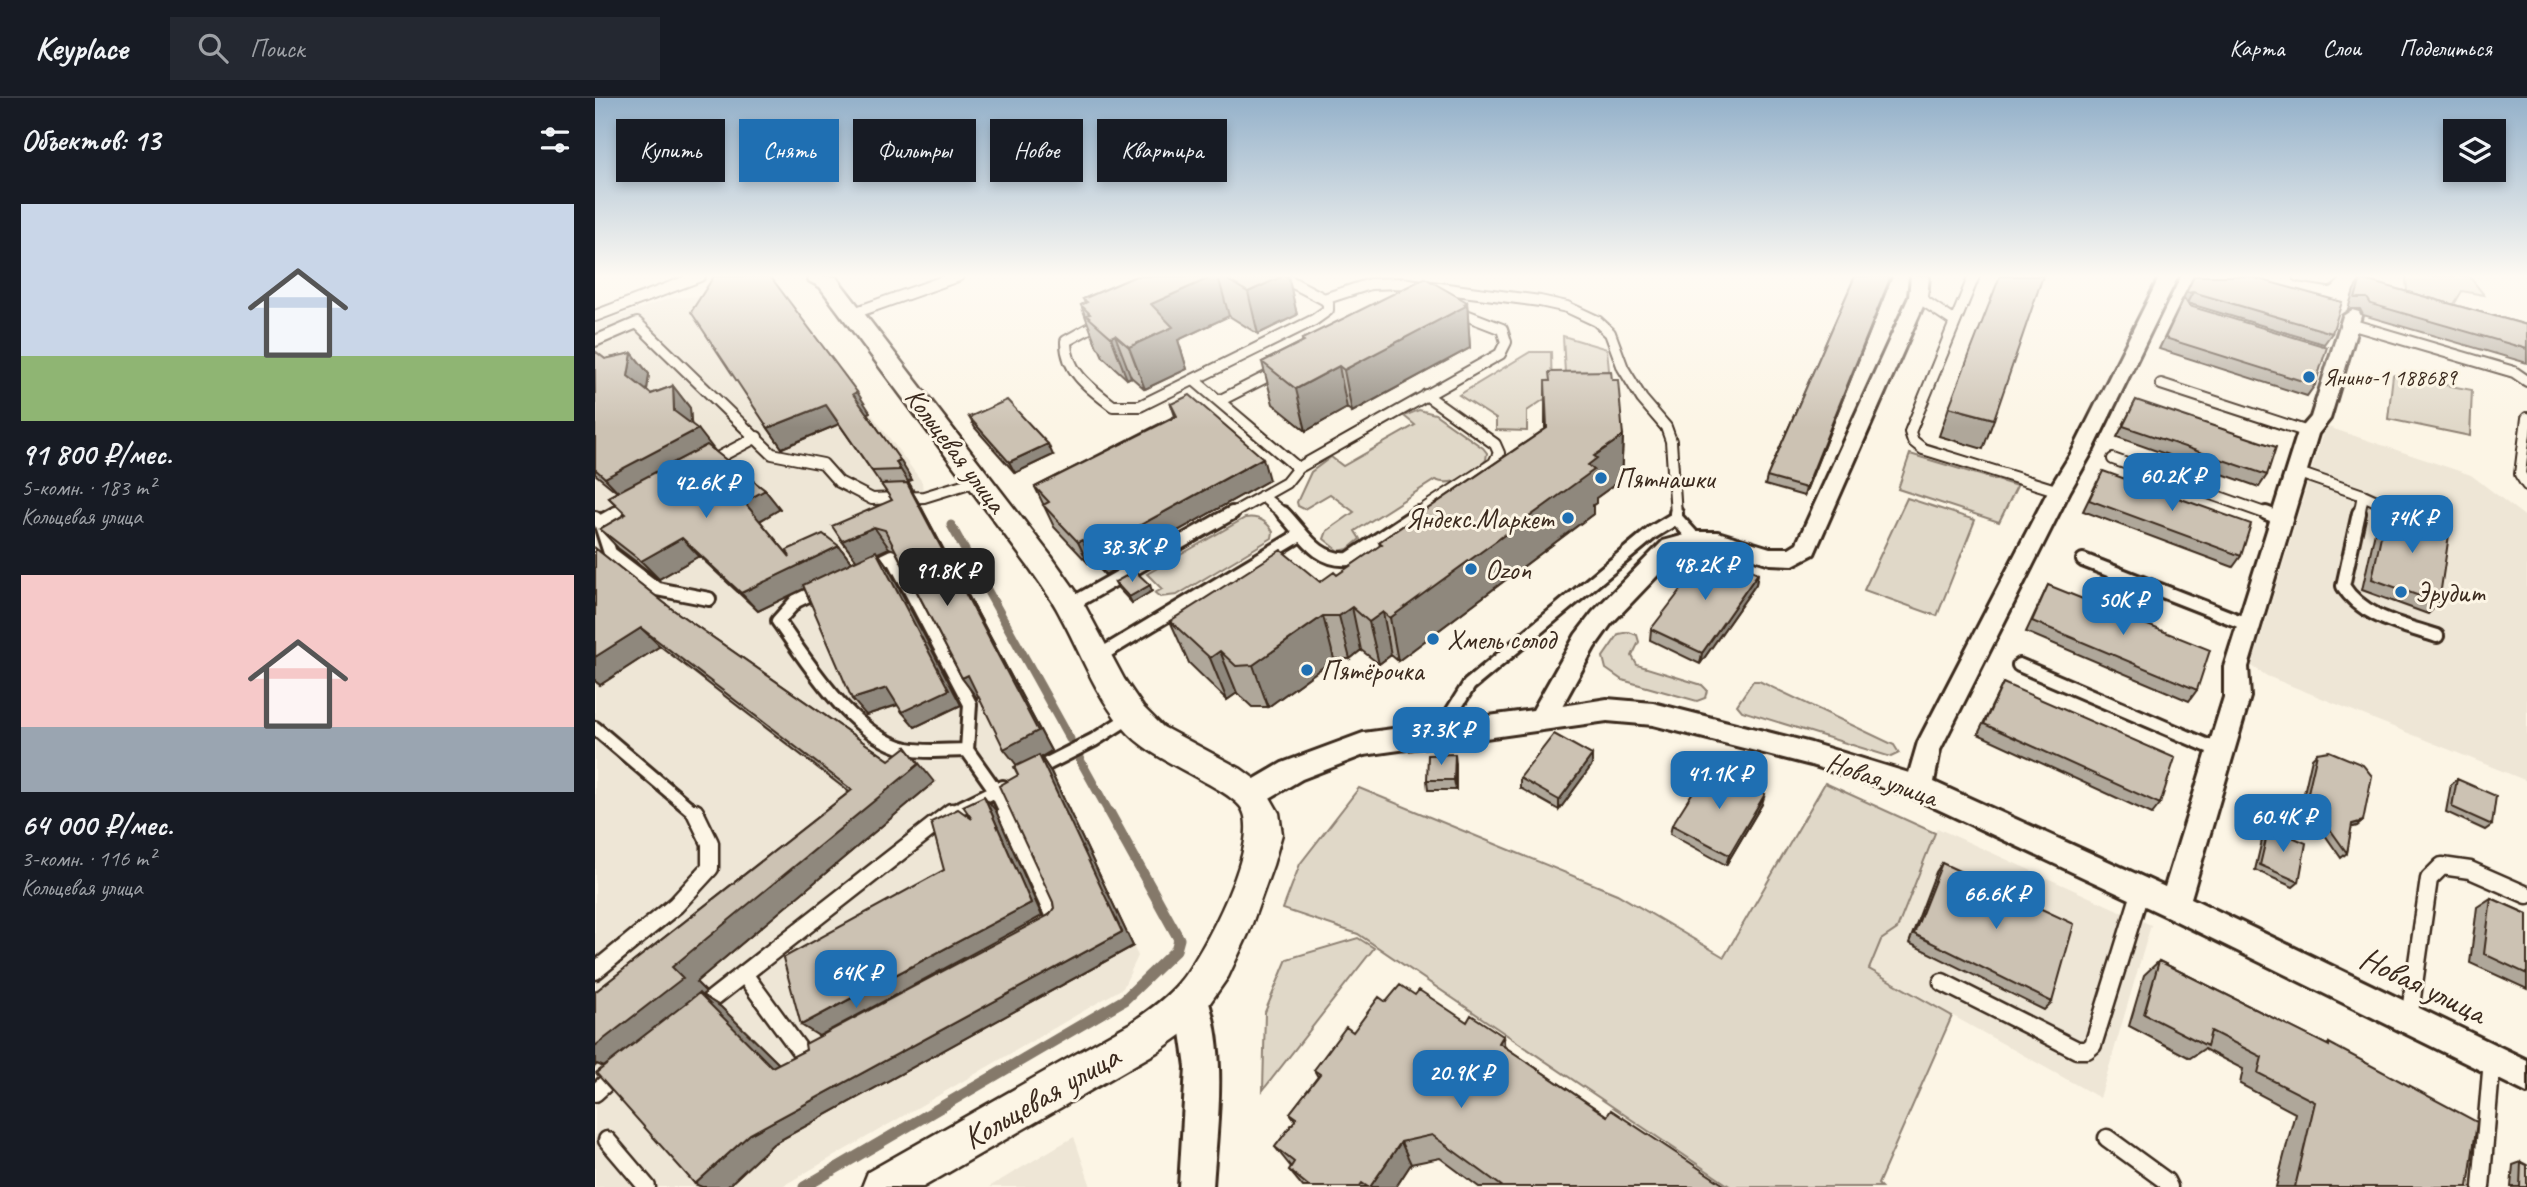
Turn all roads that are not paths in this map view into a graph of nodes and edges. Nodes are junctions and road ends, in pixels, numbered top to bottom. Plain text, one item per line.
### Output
1 (628, 327) edge
2 (641, 327) edge
3 (862, 327) edge
4 (1091, 327) edge
5 (1300, 327) edge
6 (1499, 327) edge
7 (1603, 327) edge
8 (1901, 327) edge
9 (1953, 327) edge
10 (2144, 327) edge
11 (2348, 327) edge
12 (2372, 327) edge
13 (595, 341) edge
14 (1294, 363) edge
15 (1194, 380) junction
16 (2527, 382) edge
17 (2161, 384) dead end
18 (1426, 396) junction
19 (1219, 401) junction
20 (2527, 418) edge
21 (2308, 432) junction
22 (757, 436) junction
23 (2113, 459) dead end
24 (1298, 468) junction
25 (696, 470) edge
26 (2296, 472) junction
27 (979, 480) junction
28 (2527, 485) edge
29 (2059, 491) junction
30 (2363, 495) junction
31 (648, 496) edge
32 (1262, 496) junction
33 (2411, 517) edge
34 (1676, 518) junction
35 (2281, 519) junction
36 (597, 520) edge
37 (1300, 536) junction
38 (1696, 540) junction
39 (2083, 560) dead end
40 (856, 573) edge
41 (832, 584) edge
42 (709, 598) dead end
43 (1070, 605) junction
44 (2249, 625) junction
45 (2437, 636) dead end
46 (1099, 656) junction
47 (2019, 665) dead end
48 (1132, 716) junction
49 (1541, 719) junction
50 (595, 729) edge
51 (1439, 733) junction
52 (967, 750) junction
53 (2220, 751) junction
54 (1919, 788) junction
55 (996, 791) junction
56 (1251, 795) junction
57 (2141, 890) junction
58 (2527, 895) edge
59 (2174, 905) junction
60 (1044, 928) edge
61 (595, 971) edge
62 (744, 974) junction
63 (1942, 982) dead end
64 (1192, 997) junction
65 (689, 1017) edge
66 (2409, 1019) junction
67 (828, 1043) edge
68 (2492, 1060) junction
69 (623, 1069) edge
70 (2527, 1077) edge
71 (595, 1094) edge
72 (2107, 1138) dead end
73 (607, 1140) dead end
74 (647, 1187) edge
75 (883, 1187) edge
76 (1196, 1187) edge
77 (2169, 1187) edge
78 (2481, 1187) edge

1 - 13 lane
2 - 22 lane
3 - 27 street, Кольцевая улица
4 - 15 lane
5 - 15 lane
6 - 18 lane
7 - 34 lane
8 - 38 street
9 - 29 lane
10 - 29 street
11 - 21 street
12 - 16 lane
14 - 19 lane
15 - 19 lane
17 - 21 lane
18 - 24 lane
18 - 37 lane
19 - 24 lane
20 - 28 lane
21 - 26 street
22 - 25 lane
22 - 27 lane
23 - 35 lane
24 - 32 lane
26 - 30 lane
26 - 35 street
27 - 43 street, Кольцевая улица
29 - 54 street
30 - 33 lane
30 - 45 lane
31 - 36 lane
32 - 37 lane
32 - 43 lane
34 - 38 lane
34 - 51 lane
35 - 44 street
36 - 42 lane
37 - 46 lane
38 - 49 street
39 - 44 lane
40 - 52 lane
41 - 52 lane
43 - 46 street, Кольцевая улица
44 - 53 street
46 - 48 street, Кольцевая улица
47 - 53 lane
48 - 55 lane
48 - 56 street, Кольцевая улица
49 - 51 street, Новая улица
49 - 54 street, Новая улица
50 - 61 lane
51 - 56 street, Новая улица
52 - 55 lane
53 - 59 street
54 - 57 street, Новая улица
55 - 60 lane
55 - 62 lane
56 - 64 street, Кольцевая улица
57 - 59 street, Новая улица
57 - 63 lane
58 - 66 lane
59 - 66 street, Новая улица
62 - 65 lane
62 - 67 lane
64 - 75 street, Кольцевая улица
64 - 76 street
66 - 68 street, Новая улица
68 - 70 street, Новая улица
68 - 78 lane
69 - 71 lane
72 - 77 lane
73 - 74 lane

